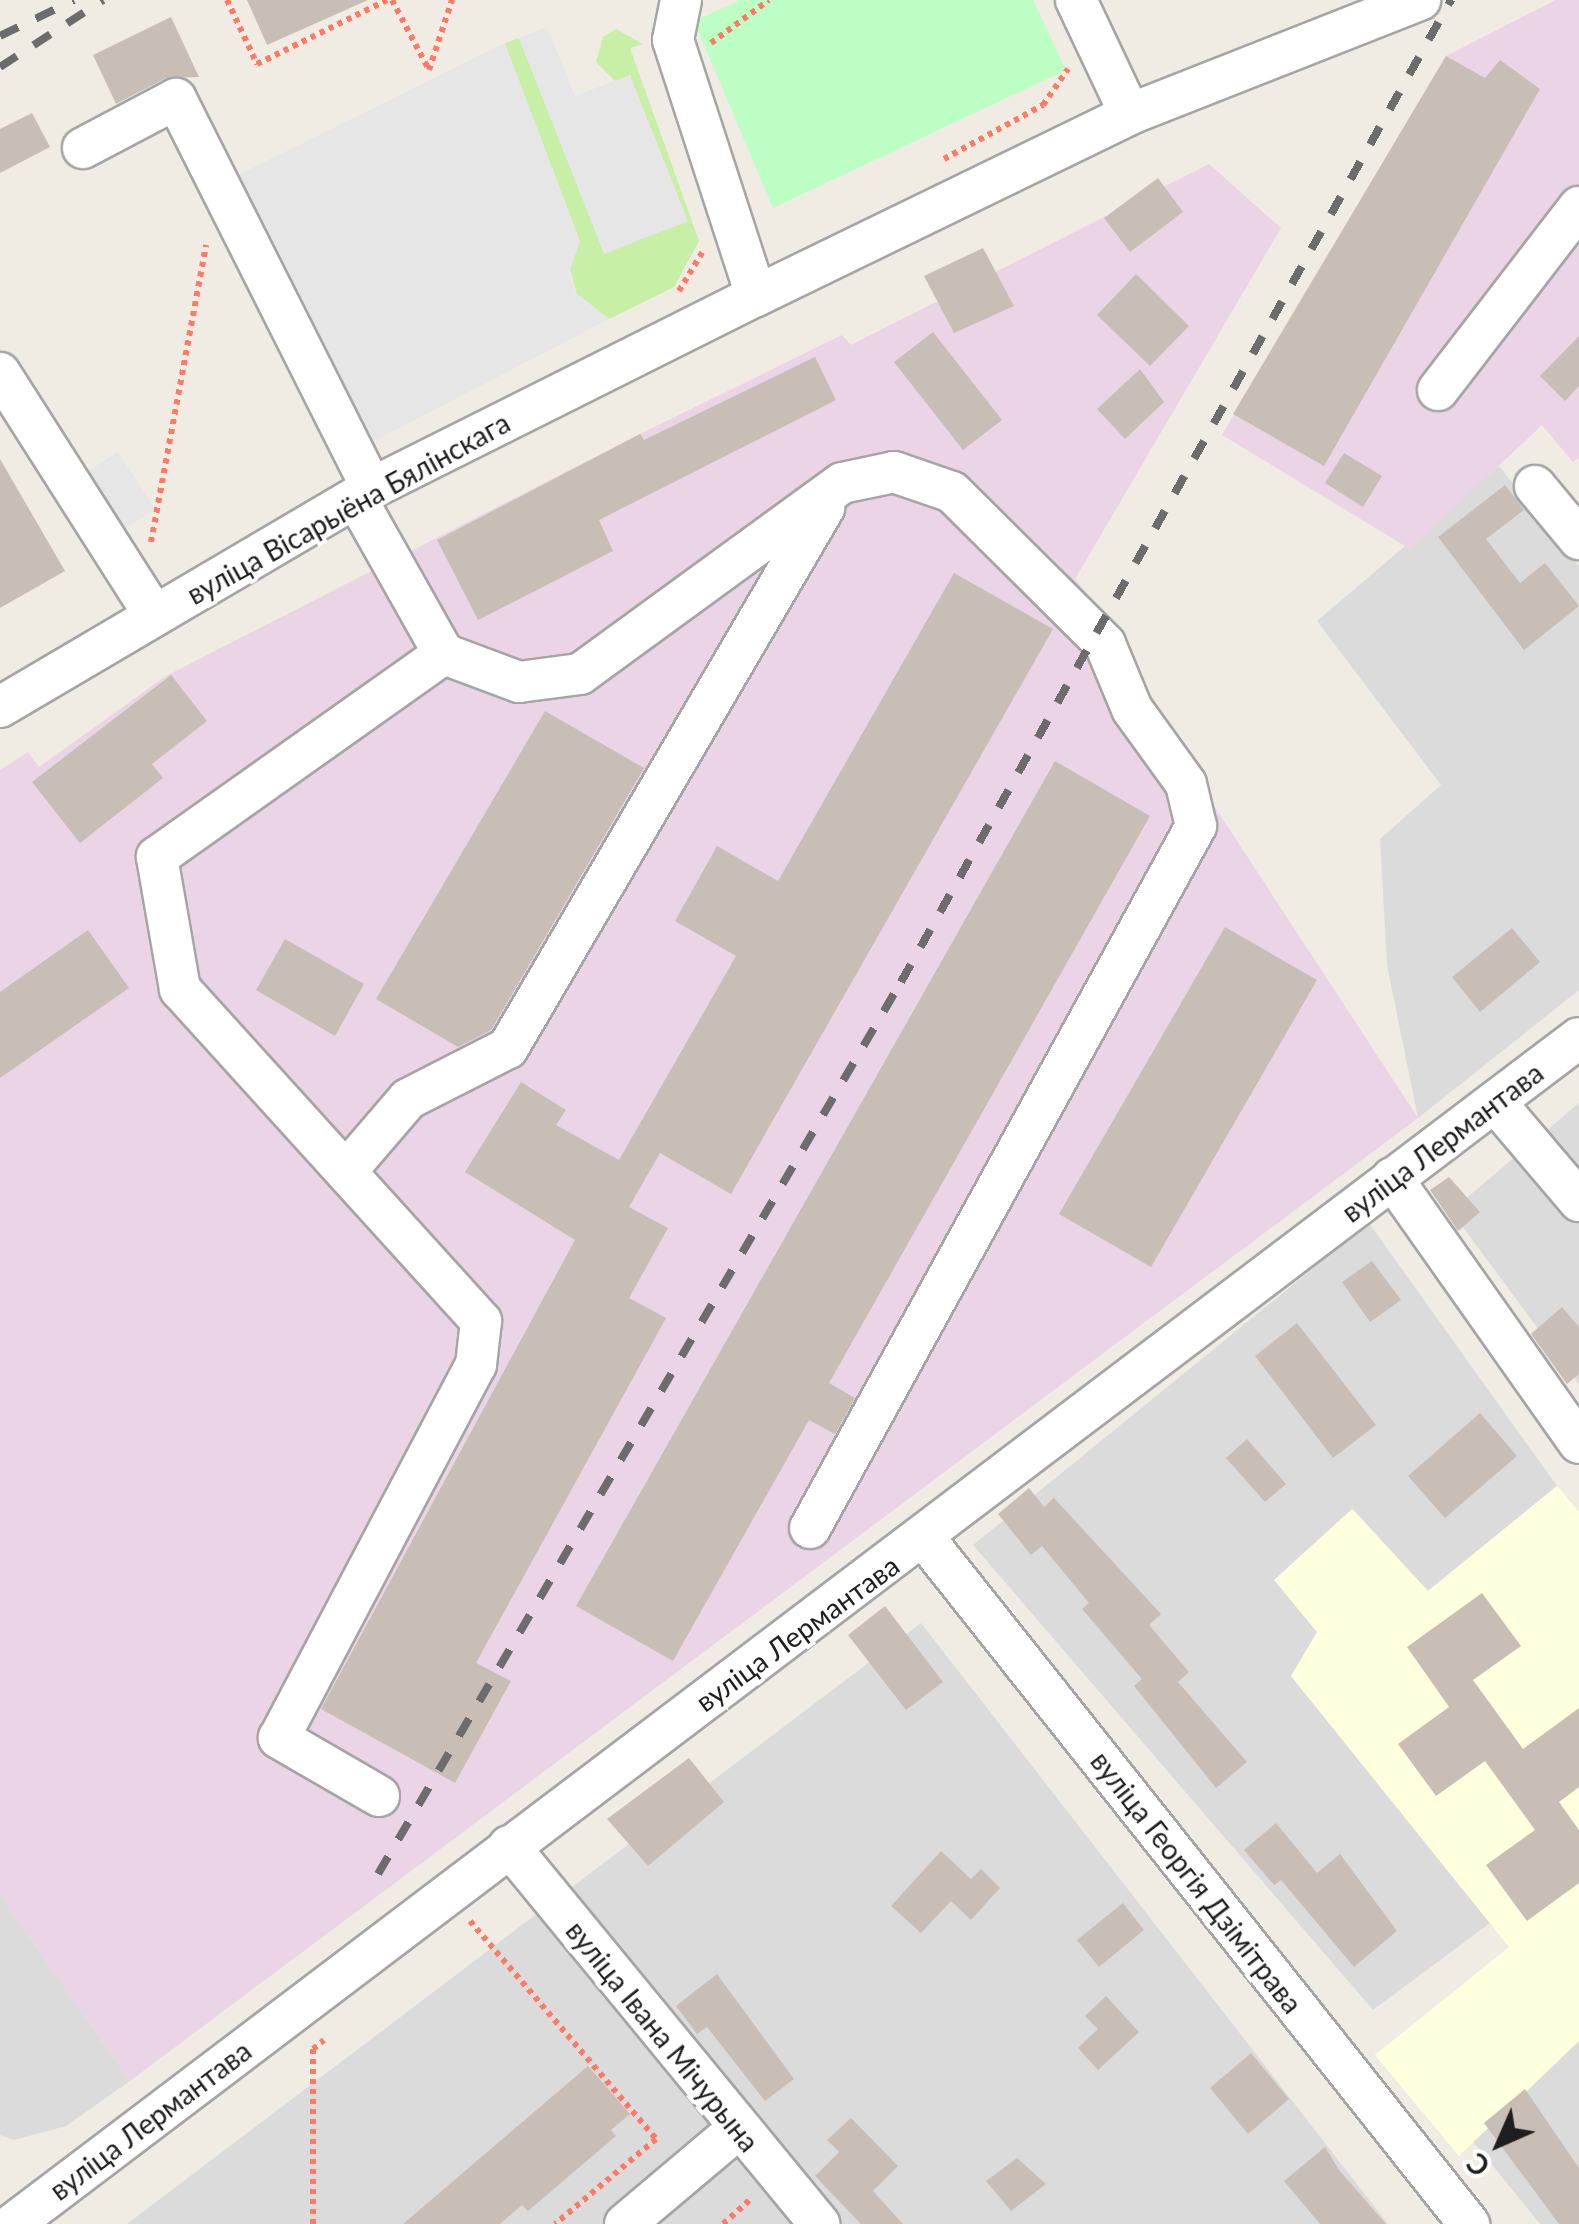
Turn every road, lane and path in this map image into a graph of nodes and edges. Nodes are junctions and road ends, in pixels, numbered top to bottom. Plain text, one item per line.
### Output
1 (226, 0) edge
2 (390, 0) edge
3 (452, 0) edge
4 (681, 0) edge
5 (1076, 0) edge
6 (1420, 0) edge
7 (1072, 58) dead end
8 (1130, 114) junction
9 (83, 148) dead end
10 (929, 167) dead end
11 (1579, 207) edge
12 (751, 279) junction
13 (672, 300) dead end
14 (0, 373) edge
15 (1438, 390) dead end
16 (1536, 486) dead end
17 (835, 488) junction
18 (364, 493) junction
19 (1579, 540) edge
20 (154, 615) junction
21 (444, 654) junction
22 (0, 707) edge
23 (1579, 1038) edge
24 (1495, 1102) junction
25 (348, 1169) junction
26 (1392, 1178) junction
27 (1579, 1202) edge
28 (1579, 1443) edge
29 (810, 1528) dead end
30 (924, 1539) junction
31 (380, 1796) dead end
32 (509, 1846) junction
33 (455, 1913) junction
34 (327, 2037) dead end
35 (738, 2129) junction
36 (13, 2224) edge
37 (313, 2224) edge
38 (555, 2224) edge
39 (625, 2224) edge
40 (820, 2224) edge
41 (1469, 2224) edge

1 - 2 path
2 - 3 path
4 - 12 street
5 - 8 street
6 - 8 street, вуліца Вісарыёна Бялінскага
7 - 10 path
8 - 12 street, вуліца Вісарыёна Бялінскага
9 - 18 street
11 - 15 street
12 - 13 path
12 - 18 street, вуліца Вісарыёна Бялінскага
14 - 20 street
16 - 19 street
17 - 21 street
17 - 25 street
17 - 29 street
18 - 20 street, вуліца Вісарыёна Бялінскага
18 - 21 street
20 - 22 street, вуліца Вісарыёна Бялінскага
21 - 25 street
23 - 24 street, вуліца Лермантава
24 - 26 street, вуліца Лермантава
24 - 27 street
25 - 31 street
26 - 28 street
26 - 30 street, вуліца Лермантава
30 - 32 street, вуліца Лермантава
30 - 41 street, вуліца Георгія Дзімітрава
32 - 33 street, вуліца Лермантава
32 - 35 street, вуліца Івана Мічурына
33 - 36 street, вуліца Лермантава
33 - 38 path
34 - 37 path
35 - 39 street
35 - 40 street, вуліца Івана Мічурына

